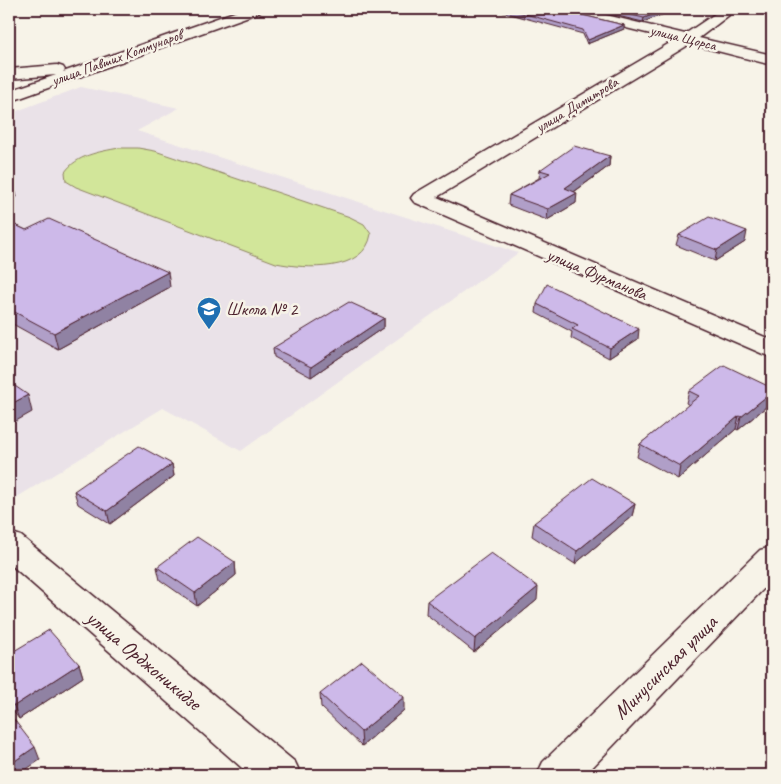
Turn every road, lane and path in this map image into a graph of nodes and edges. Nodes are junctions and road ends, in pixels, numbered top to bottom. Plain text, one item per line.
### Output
1 (255, 9) edge
2 (566, 9) edge
3 (730, 9) edge
4 (688, 39) junction
5 (132, 52) junction
6 (772, 60) edge
7 (9, 74) edge
8 (9, 98) edge
9 (421, 198) joint
10 (772, 349) edge
11 (9, 544) edge
12 (772, 558) edge
13 (280, 775) edge
14 (558, 775) edge

1 - 5 street, улица Павших Коммунаров
2 - 4 street, улица Щорса
3 - 4 street, улица Димитрова
4 - 6 street, улица Щорса
4 - 9 street, улица Димитрова
5 - 7 street
5 - 8 street, улица Павших Коммунаров
9 - 10 street, улица Фурманова
11 - 13 street, улица Орджоникидзе
12 - 14 street, Минусинская улица

